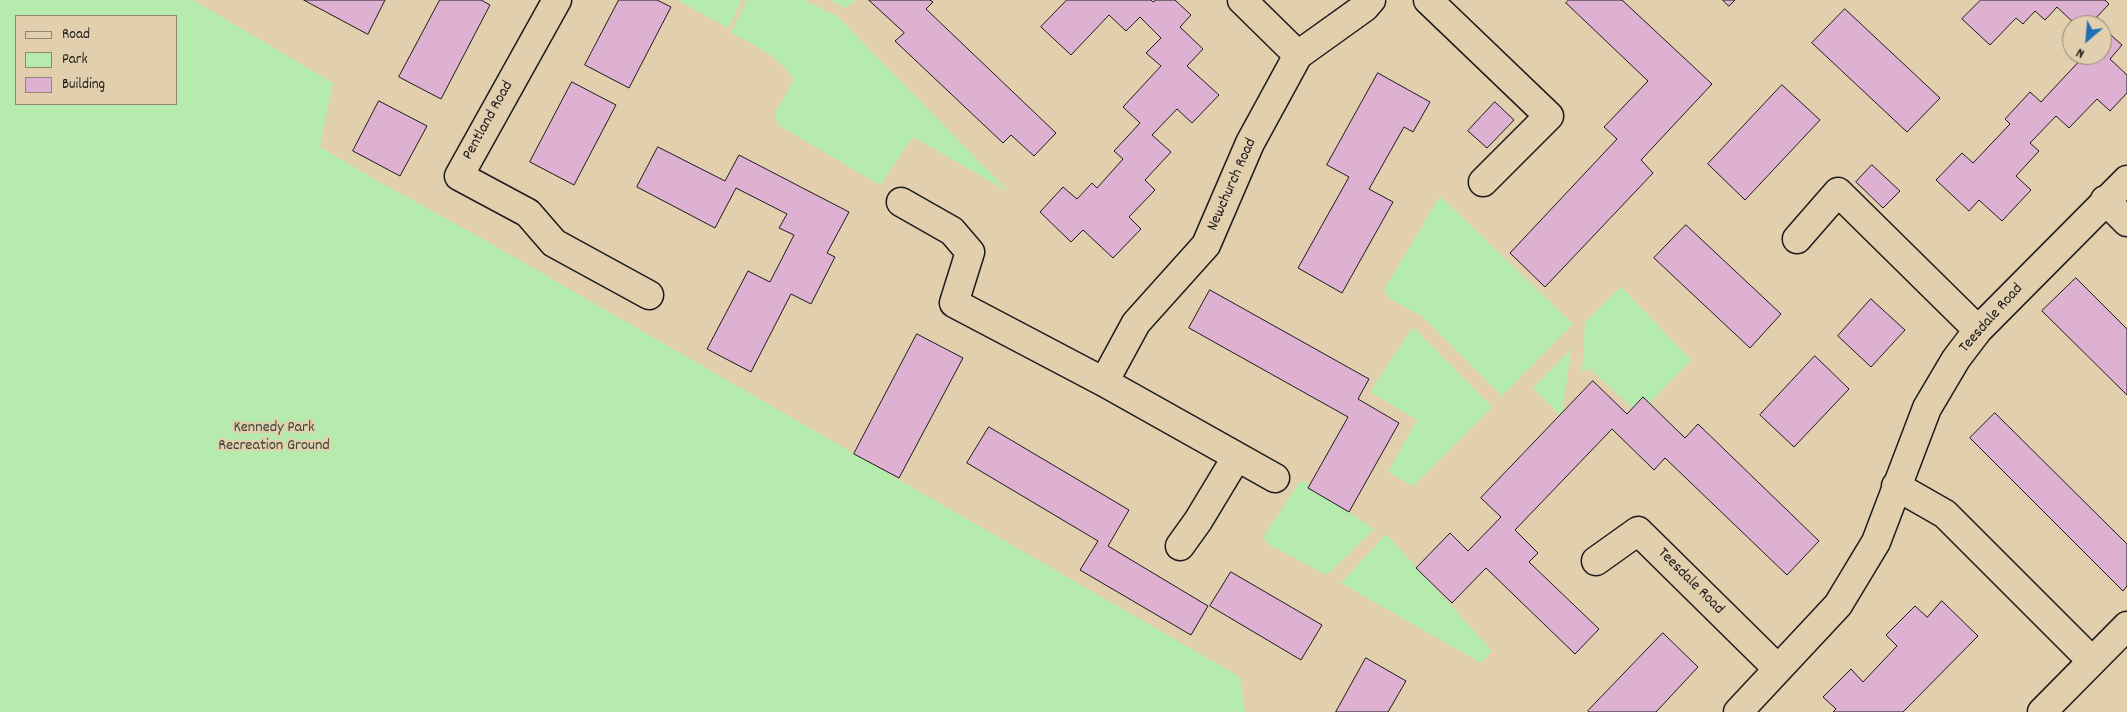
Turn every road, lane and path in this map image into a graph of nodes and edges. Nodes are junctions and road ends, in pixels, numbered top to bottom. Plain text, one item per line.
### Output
1 (557, 0) edge
2 (1242, 0) edge
3 (1371, 0) edge
4 (1428, 0) edge
5 (1298, 55) junction
6 (2127, 180) edge
7 (1483, 182) dead end
8 (2105, 200) junction
9 (901, 202) dead end
10 (2127, 222) edge
11 (1797, 238) dead end
12 (649, 295) dead end
13 (1978, 330) junction
14 (1104, 382) junction
15 (1236, 458) junction
16 (1275, 478) dead end
17 (1896, 486) junction
18 (1180, 546) dead end
19 (1596, 561) dead end
20 (2127, 626) edge
21 (2092, 661) junction
22 (1778, 669) junction
23 (1738, 712) edge
24 (2042, 712) edge

1 - 12 street, Pentland Road
2 - 5 street
3 - 5 street, Newchurch Road
4 - 7 street
5 - 14 street, Newchurch Road
6 - 8 street, Teesdale Road
8 - 10 street
8 - 13 street, Teesdale Road
9 - 14 street
11 - 13 street
13 - 17 street, Teesdale Road
14 - 15 street
15 - 16 street
15 - 18 street
17 - 21 street
17 - 22 street, Teesdale Road
19 - 22 street, Teesdale Road
20 - 21 street
21 - 24 street
22 - 23 street, Teesdale Road

